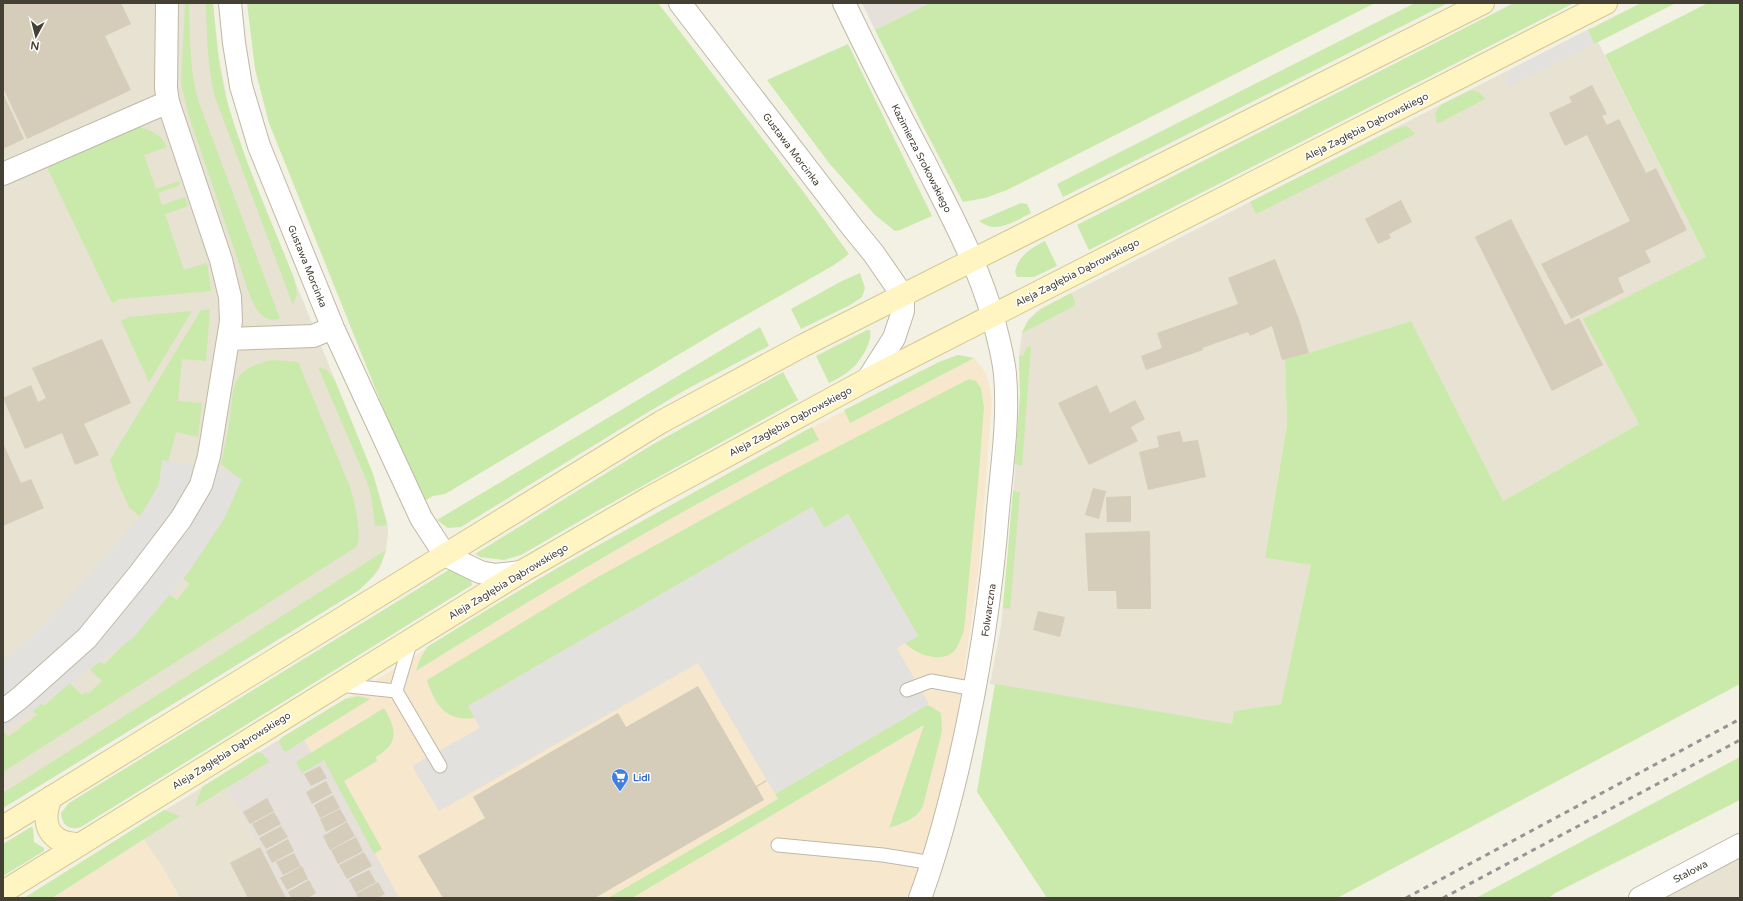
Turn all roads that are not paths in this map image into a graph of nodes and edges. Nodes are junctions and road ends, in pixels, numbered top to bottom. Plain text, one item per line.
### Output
1 (167, 3) edge
2 (230, 3) edge
3 (680, 3) edge
4 (844, 3) edge
5 (1483, 3) edge
6 (1606, 3) edge
7 (168, 102) junction
8 (3, 174) edge
9 (972, 261) junction
10 (903, 296) junction
11 (993, 316) junction
12 (332, 328) junction
13 (228, 339) junction
14 (868, 379) junction
15 (445, 555) junction
16 (521, 572) junction
17 (411, 639) junction
18 (337, 684) junction
19 (975, 689) junction
20 (907, 690) dead end
21 (396, 691) junction
22 (3, 711) edge
23 (440, 766) dead end
24 (51, 797) junction
25 (3, 827) edge
26 (81, 844) junction
27 (778, 845) dead end
28 (1740, 845) edge
29 (934, 863) junction
30 (3, 892) edge
31 (920, 898) edge
32 (1640, 898) edge

1 - 7 street
2 - 12 street, Gustawa Morcinka
3 - 10 street, Gustawa Morcinka
4 - 9 street, Kazimierza Srokowskiego
5 - 9 street
6 - 11 street, Aleja Zagłębia Dąbrowskiego
7 - 8 street
7 - 13 street
9 - 10 street
9 - 11 street, Kazimierza Srokowskiego
10 - 14 street
10 - 15 street
11 - 14 street, Aleja Zagłębia Dąbrowskiego
11 - 19 street, Folwarczna
12 - 13 street
12 - 15 street, Gustawa Morcinka
13 - 22 street
14 - 16 street, Aleja Zagłębia Dąbrowskiego
15 - 16 street
15 - 24 street
16 - 17 street, Aleja Zagłębia Dąbrowskiego
17 - 18 street, Aleja Zagłębia Dąbrowskiego
17 - 21 lane
18 - 21 lane
18 - 26 street, Aleja Zagłębia Dąbrowskiego
19 - 20 lane
19 - 29 street, Folwarczna
21 - 23 lane
24 - 25 street
24 - 26 street
26 - 30 street, Aleja Zagłębia Dąbrowskiego
27 - 29 lane
28 - 32 street, Stalowa
29 - 31 street, Folwarczna

